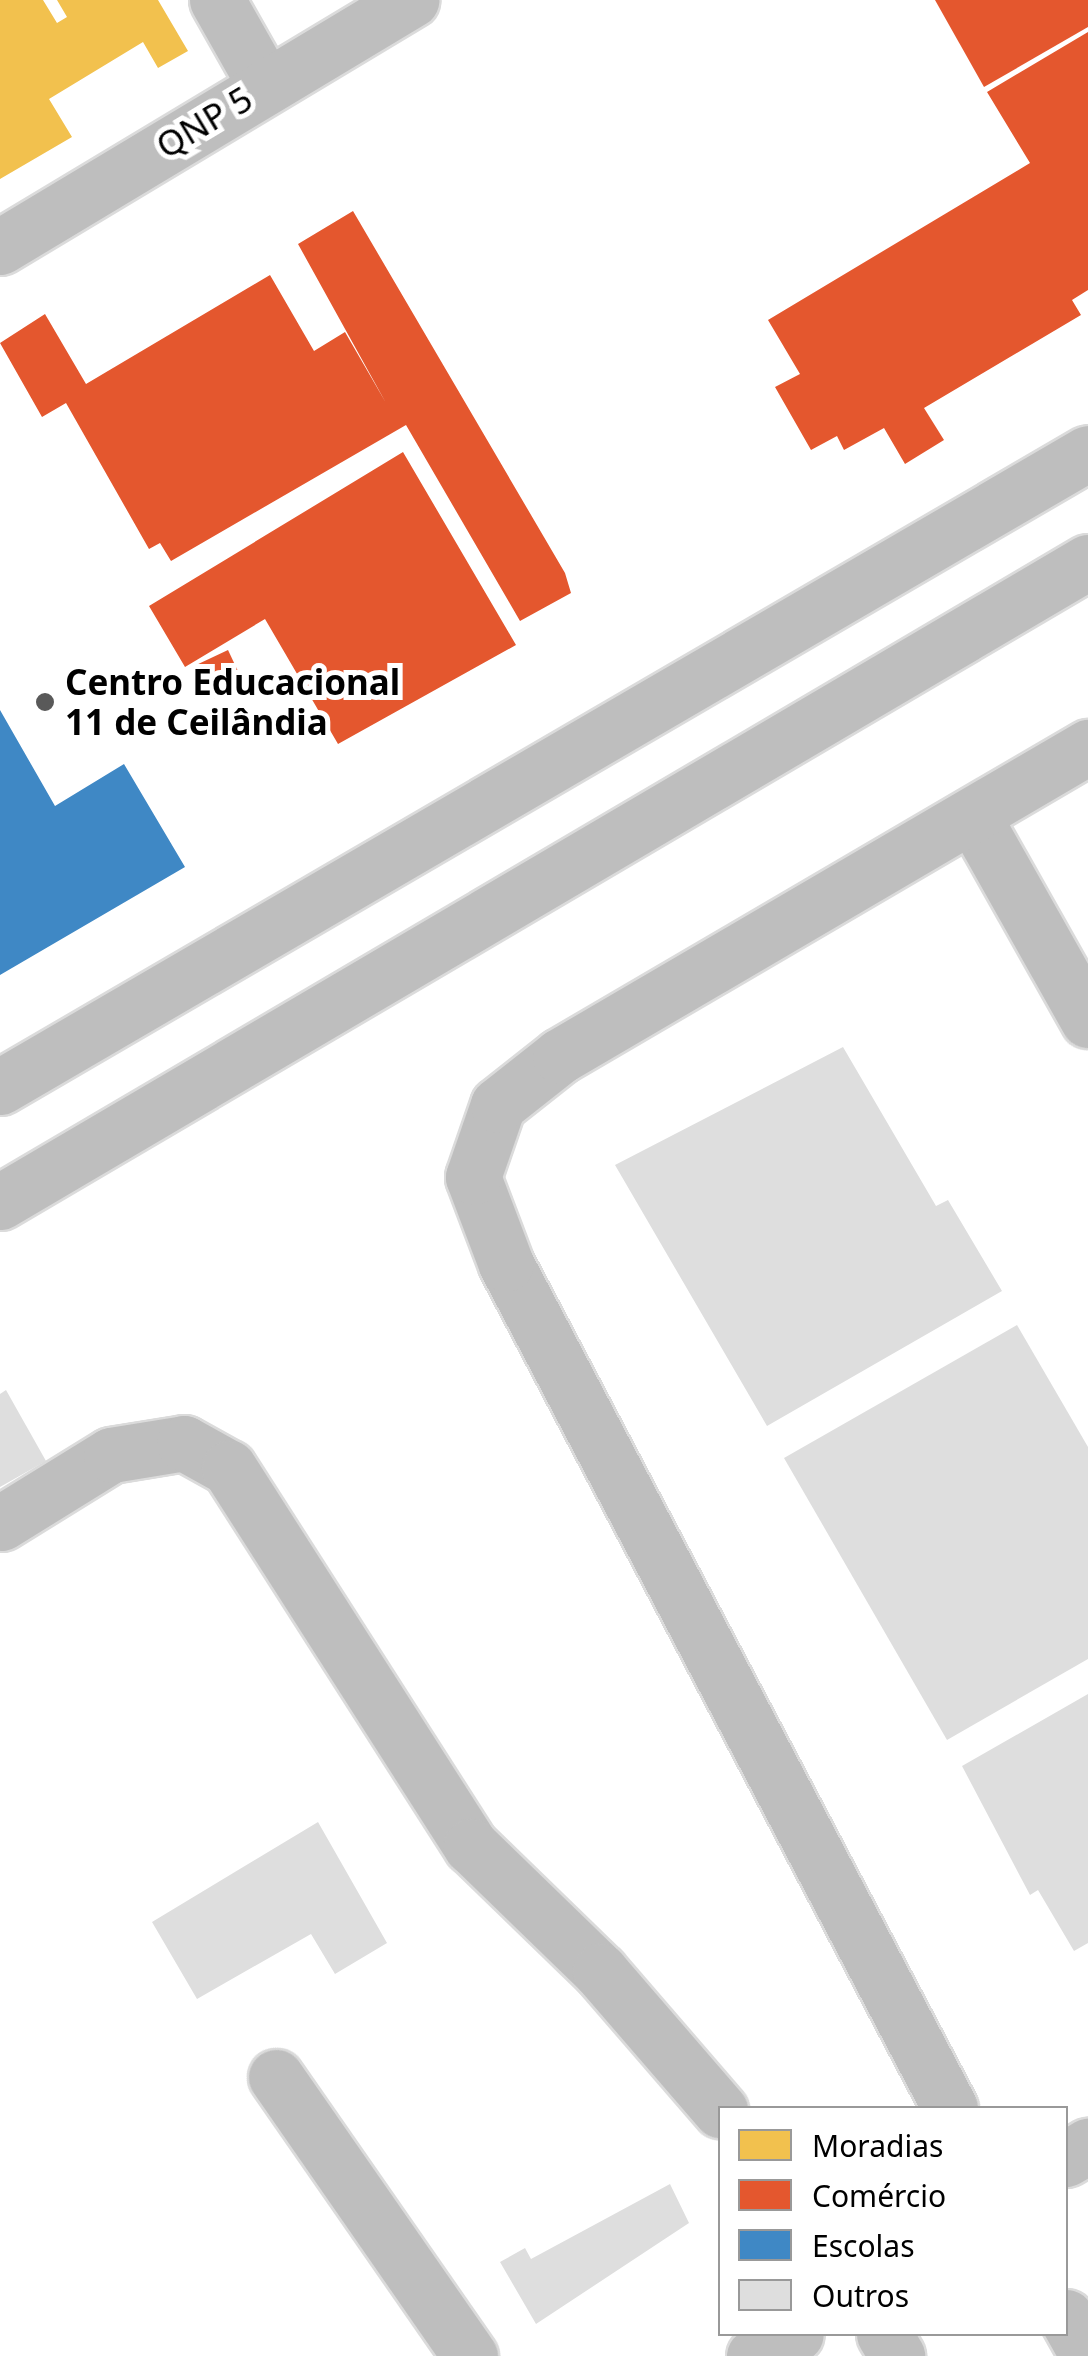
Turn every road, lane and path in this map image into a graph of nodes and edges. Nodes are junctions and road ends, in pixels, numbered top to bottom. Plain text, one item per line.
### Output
1 (217, 0) edge
2 (411, 0) edge
3 (265, 85) junction
4 (0, 246) edge
5 (1088, 453) edge
6 (1088, 562) edge
7 (1081, 767) edge
8 (974, 818) junction
9 (1088, 1020) edge
10 (0, 1087) edge
11 (0, 1202) edge
12 (1, 1524) edge
13 (276, 2077) dead end
14 (949, 2106) edge
15 (718, 2108) edge
16 (1068, 2321) edge
17 (792, 2336) edge
18 (470, 2356) edge
19 (754, 2356) edge
20 (1088, 2356) edge

1 - 3 main road
2 - 3 main road, QNP 5
3 - 4 main road, QNP 5
5 - 10 main road
6 - 11 main road
7 - 8 main road
8 - 9 main road
8 - 14 main road
12 - 15 main road
13 - 18 main road
16 - 20 main road
17 - 19 main road

